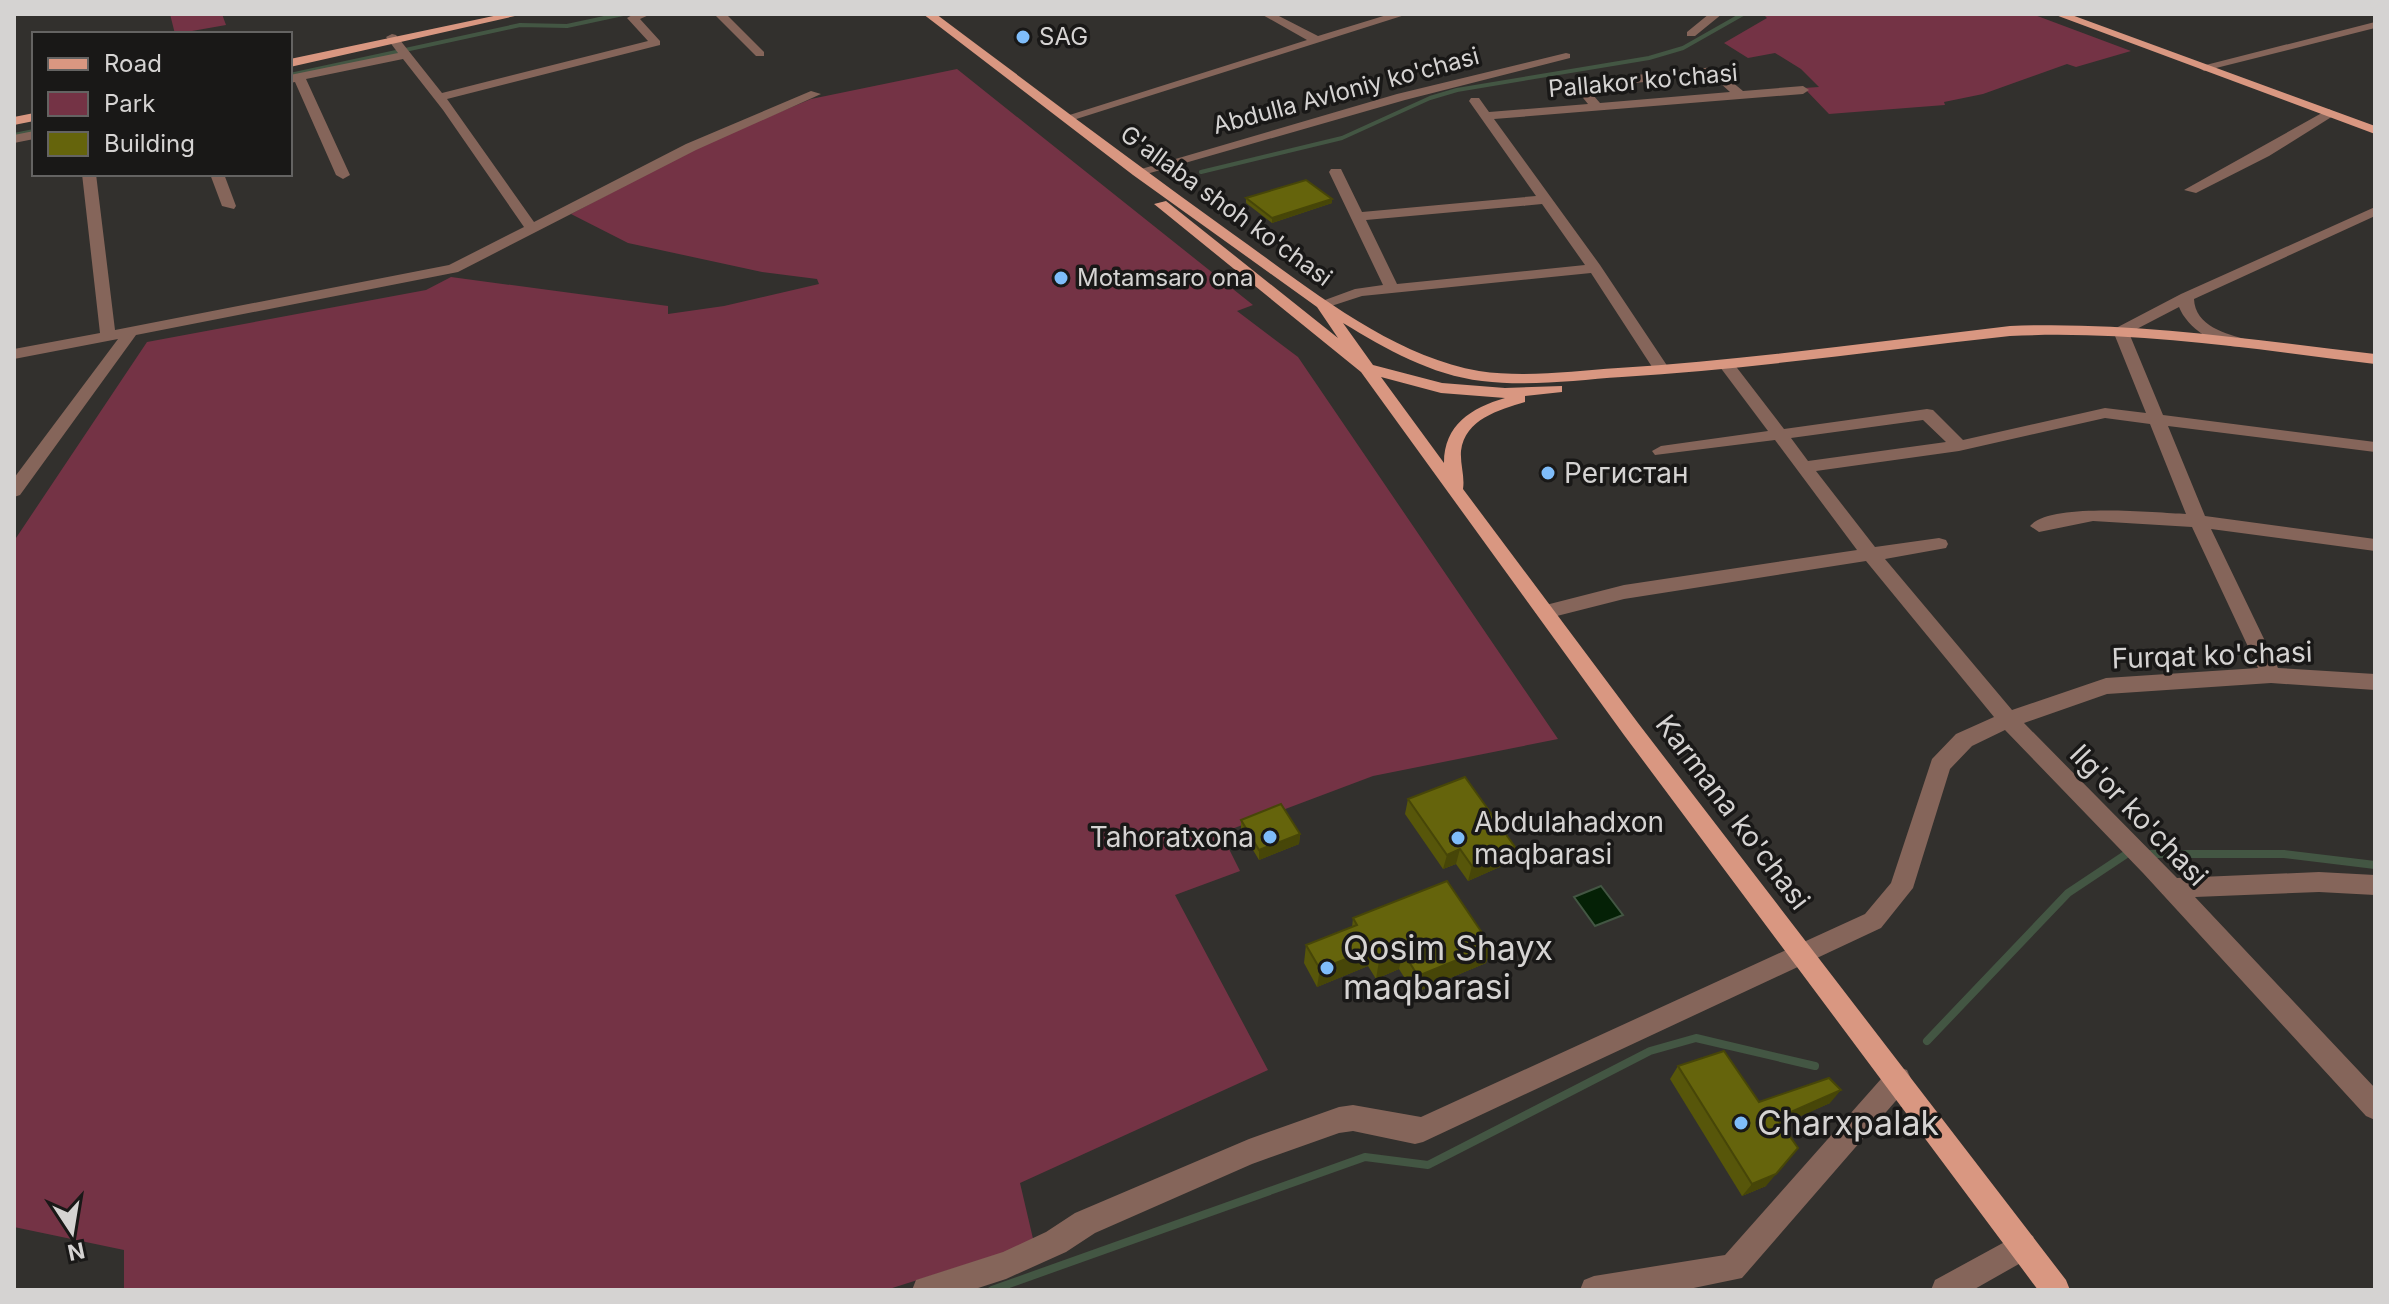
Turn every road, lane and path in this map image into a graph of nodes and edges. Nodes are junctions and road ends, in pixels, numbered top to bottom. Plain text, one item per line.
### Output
1 (497, 14) edge
2 (518, 14) edge
3 (645, 14) edge
4 (720, 14) edge
5 (915, 14) edge
6 (929, 14) edge
7 (1267, 14) edge
8 (1402, 14) edge
9 (1716, 14) edge
10 (2061, 14) edge
11 (2078, 14) edge
12 (2375, 25) edge
13 (1691, 34) dead end
14 (393, 39) junction
15 (1318, 41) junction
16 (760, 54) dead end
17 (405, 55) junction
18 (1566, 56) dead end
19 (292, 60) edge
20 (2209, 65) junction
21 (294, 78) edge
22 (1803, 90) dead end
23 (815, 94) dead end
24 (1740, 95) junction
25 (439, 97) junction
26 (1475, 101) dead end
27 (1597, 107) junction
28 (2329, 113) junction
29 (1486, 116) junction
30 (1066, 118) junction
31 (2375, 123) edge
32 (2375, 130) edge
33 (1138, 172) junction
34 (1336, 172) dead end
35 (343, 175) dead end
36 (89, 176) edge
37 (218, 176) edge
38 (2191, 190) dead end
39 (1546, 199) junction
40 (229, 206) dead end
41 (2375, 211) edge
42 (1357, 217) junction
43 (531, 228) junction
44 (1595, 268) junction
45 (1392, 289) junction
46 (2186, 297) junction
47 (1322, 304) junction
48 (2121, 331) junction
49 (129, 334) junction
50 (108, 336) junction
51 (2250, 345) junction
52 (14, 354) edge
53 (2375, 359) edge
54 (1725, 363) junction
55 (1366, 368) junction
56 (1662, 370) junction
57 (1552, 390) junction
58 (2154, 417) junction
59 (1779, 434) junction
60 (1959, 446) junction
61 (2375, 447) edge
62 (1661, 451) dead end
63 (1804, 467) junction
64 (15, 489) edge
65 (1458, 494) junction
66 (2198, 521) junction
67 (2039, 526) dead end
68 (1939, 544) dead end
69 (2375, 545) edge
70 (1870, 554) junction
71 (1545, 612) junction
72 (2271, 675) junction
73 (2375, 682) edge
74 (2008, 720) junction
75 (2375, 885) edge
76 (2172, 888) junction
77 (1803, 954) junction
78 (1898, 1079) junction
79 (2375, 1107) edge
80 (2023, 1246) junction
81 (926, 1290) edge
82 (1594, 1290) edge
83 (1945, 1290) edge
84 (2056, 1290) edge

1 - 14 main road
2 - 14 main road
3 - 25 street
4 - 16 street
5 - 55 main road, G'allaba shoh ko'chasi
6 - 30 main road, G'allaba shoh ko'chasi
7 - 15 street
8 - 15 street
9 - 13 street
10 - 20 main road
11 - 20 main road
12 - 20 street
14 - 17 street
14 - 19 main road
15 - 30 street
17 - 21 street
17 - 25 street
18 - 33 street, Abdulla Avloniy ko'chasi
20 - 28 main road
20 - 31 main road
21 - 35 street
22 - 24 street, Pallakor ko'chasi
23 - 43 street
24 - 27 street, Pallakor ko'chasi
24 - 27 street
25 - 43 street
26 - 29 street
27 - 29 street, Pallakor ko'chasi
28 - 32 main road
28 - 38 street
29 - 39 street
30 - 33 main road, G'allaba shoh ko'chasi
33 - 47 main road, G'allaba shoh ko'chasi
34 - 42 street
36 - 50 street
37 - 40 street
39 - 42 street
39 - 44 street
41 - 46 street
42 - 45 street
43 - 49 street
44 - 45 street
44 - 56 street
45 - 47 street
46 - 48 street
46 - 51 street
47 - 55 main road, G'allaba shoh ko'chasi
47 - 56 main road
48 - 51 main road
48 - 54 main road
48 - 58 street
49 - 50 street
49 - 64 street
50 - 52 street
51 - 53 main road
54 - 56 main road
54 - 59 street, Ilg'or ko'chasi
55 - 57 main road
55 - 65 main road, Karmana ko'chasi
56 - 57 main road
57 - 65 main road
58 - 60 street
58 - 61 street
58 - 66 street
59 - 60 street
59 - 62 street
59 - 63 street, Ilg'or ko'chasi
60 - 63 street
63 - 70 street, Ilg'or ko'chasi
65 - 71 main road, Karmana ko'chasi
66 - 67 street
66 - 69 street
66 - 72 street
68 - 70 street
70 - 71 street
70 - 74 street, Ilg'or ko'chasi
71 - 77 main road, Karmana ko'chasi
72 - 73 street, Furqat ko'chasi
72 - 74 street, Furqat ko'chasi
74 - 76 street, Ilg'or ko'chasi
74 - 77 street, Furqat ko'chasi
75 - 76 street
76 - 79 street, Ilg'or ko'chasi
77 - 78 main road, Karmana ko'chasi
77 - 81 street, Furqat ko'chasi
78 - 80 main road, Karmana ko'chasi
78 - 82 street
80 - 83 street
80 - 84 main road, Karmana ko'chasi

